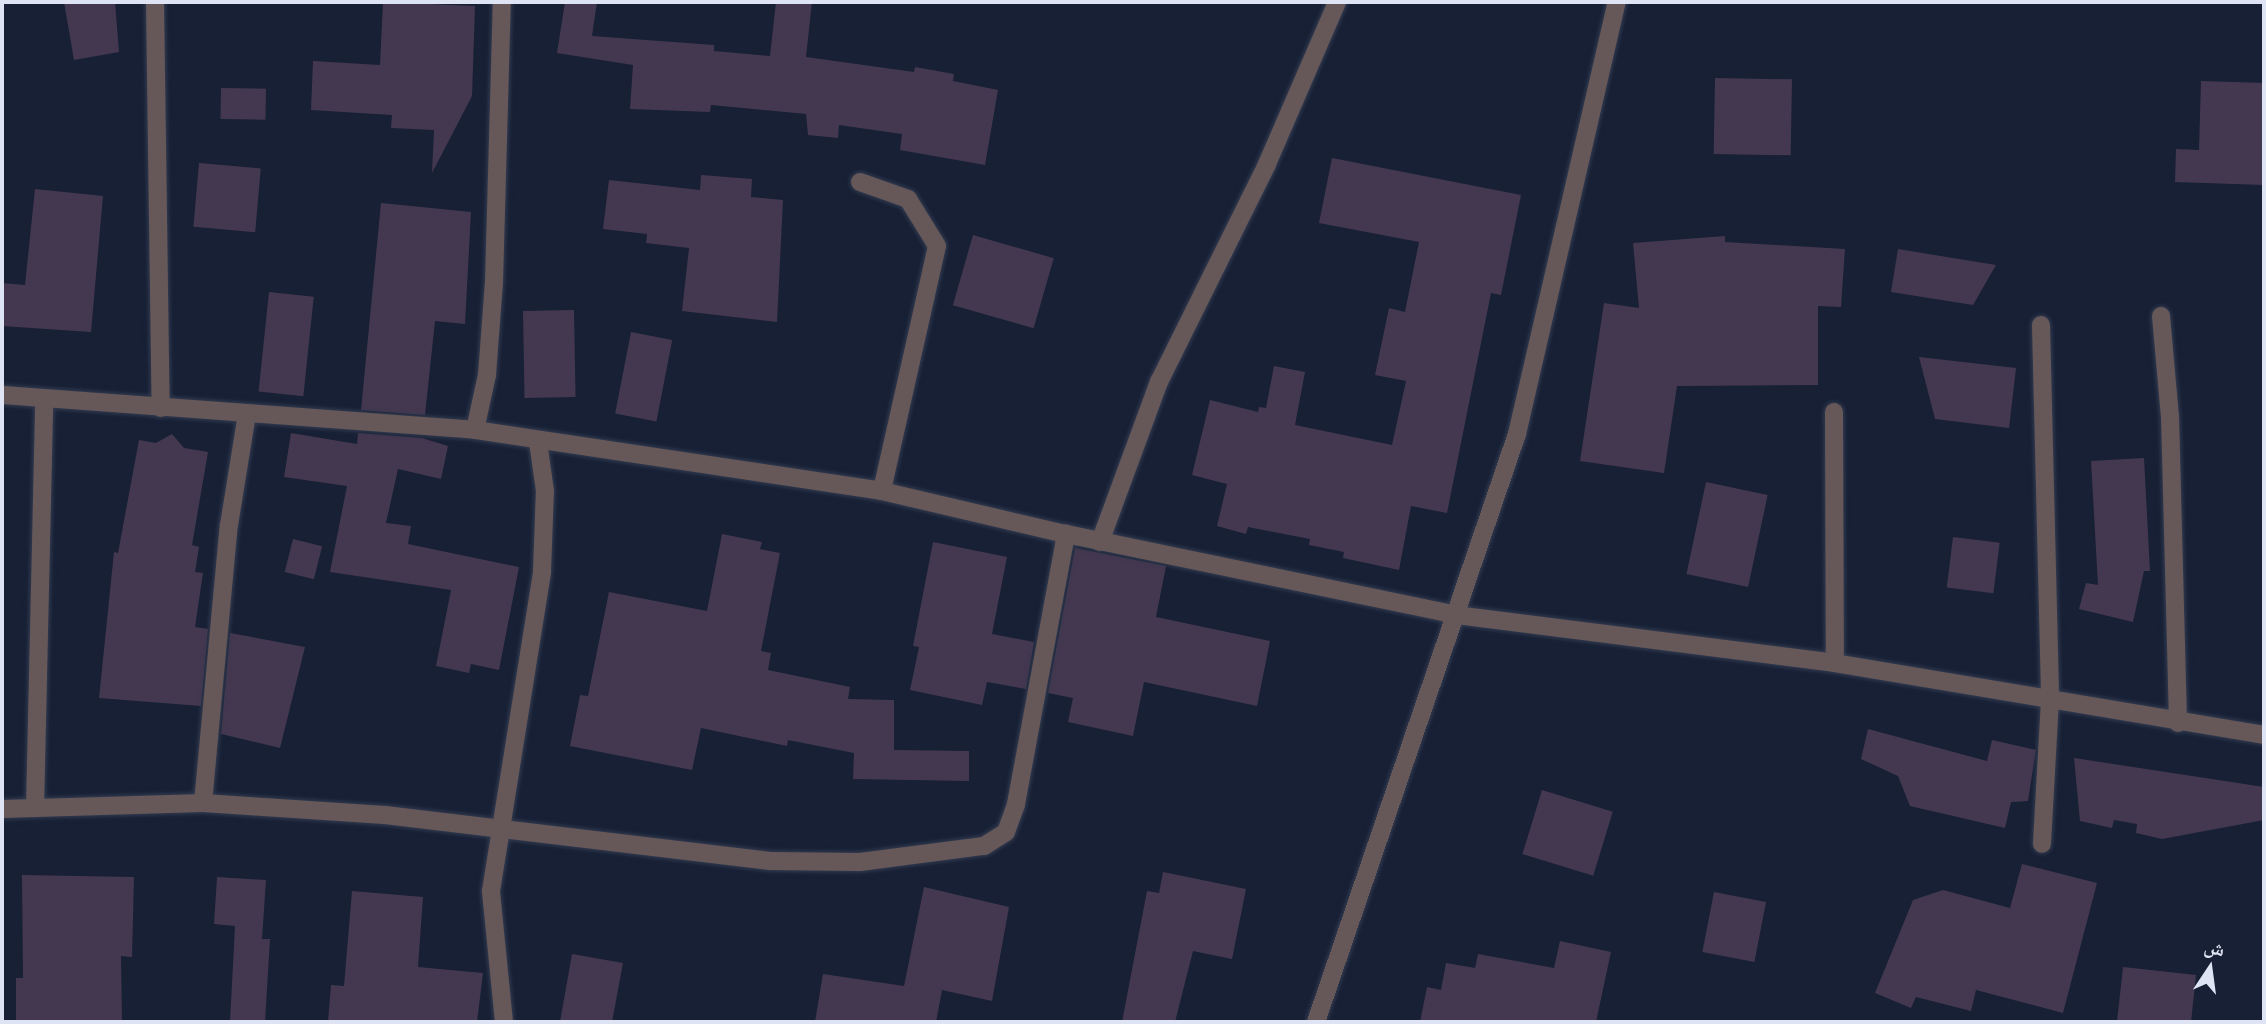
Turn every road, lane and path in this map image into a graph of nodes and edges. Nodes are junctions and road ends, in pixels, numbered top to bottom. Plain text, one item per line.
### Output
1 (155, 2) edge
2 (502, 2) edge
3 (1337, 2) edge
4 (1617, 2) edge
5 (860, 182) dead end
6 (2161, 316) dead end
7 (2041, 325) dead end
8 (2, 395) edge
9 (44, 399) junction
10 (161, 408) junction
11 (1834, 412) dead end
12 (247, 414) junction
13 (475, 430) junction
14 (538, 442) junction
15 (882, 491) junction
16 (1066, 534) junction
17 (1100, 542) junction
18 (1456, 615) junction
19 (1835, 663) junction
20 (2050, 700) junction
21 (2178, 723) junction
22 (2264, 735) edge
23 (203, 803) junction
24 (35, 808) junction
25 (2, 809) edge
26 (500, 828) junction
27 (2042, 844) dead end
28 (504, 1022) edge
29 (1316, 1022) edge

1 - 10 street
2 - 13 street
3 - 17 street
4 - 18 street
5 - 15 street
6 - 21 street
7 - 20 street
8 - 9 street
9 - 10 street
9 - 24 street
10 - 12 street
11 - 19 street
12 - 13 street
12 - 23 street
13 - 14 street
14 - 15 street
14 - 26 street
15 - 16 street
16 - 17 street
16 - 26 street
17 - 18 street
18 - 19 street
18 - 29 street
19 - 20 street
20 - 21 street
20 - 27 street
21 - 22 street
23 - 24 street
23 - 26 street
24 - 25 street
26 - 28 street

